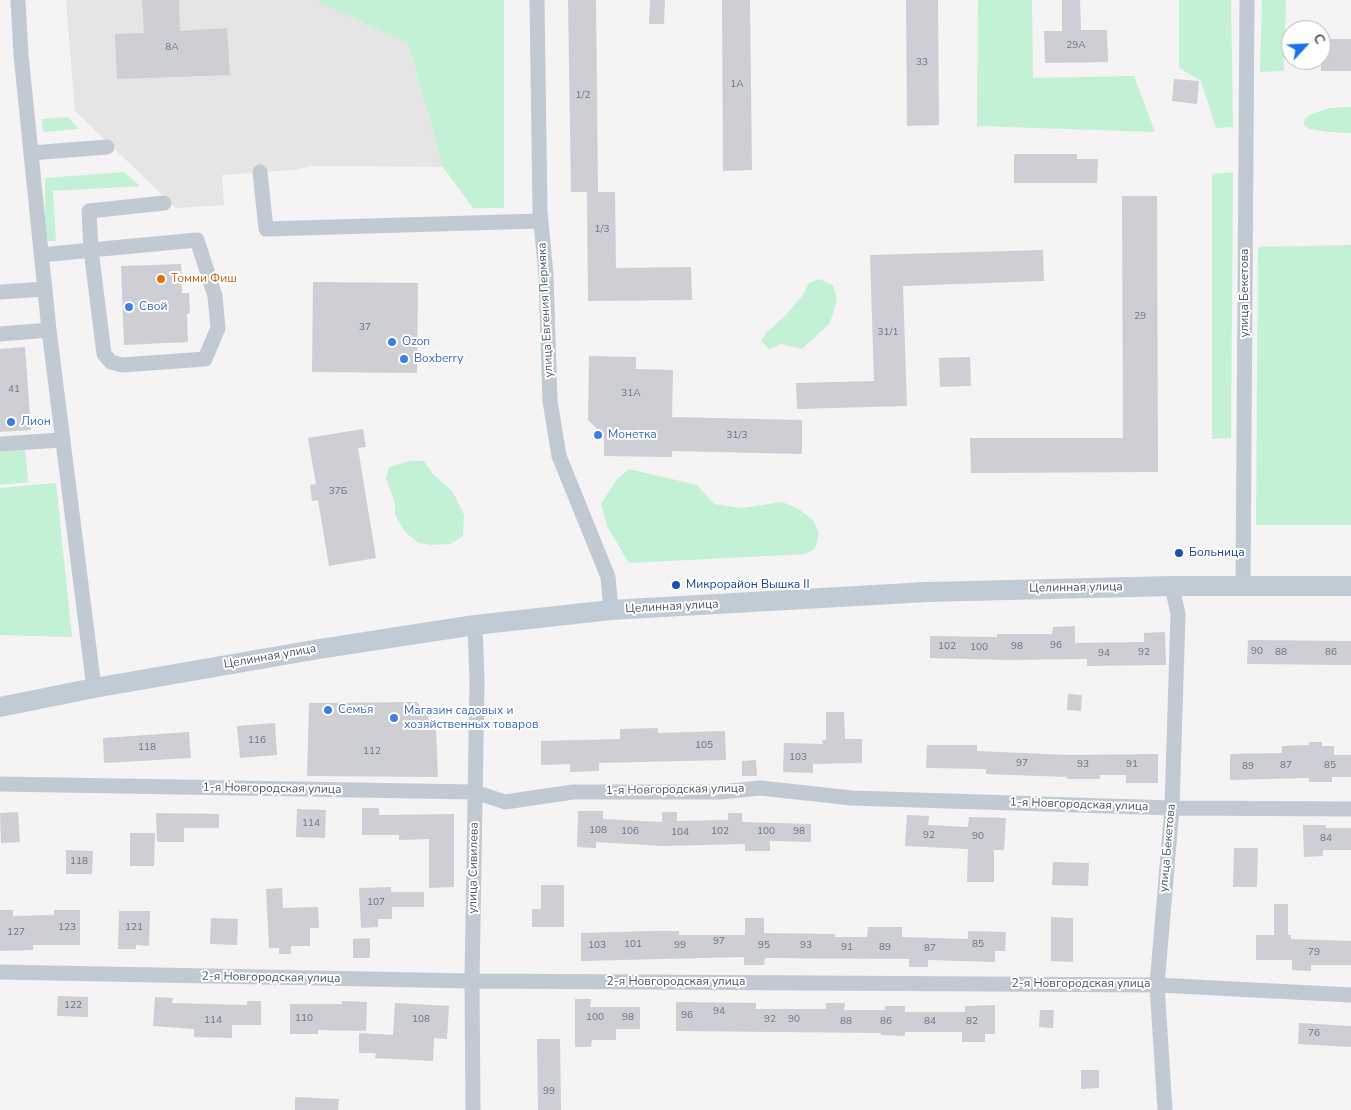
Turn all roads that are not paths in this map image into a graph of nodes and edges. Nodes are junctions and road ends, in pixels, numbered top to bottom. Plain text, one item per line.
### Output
1 (18, 0) edge
2 (537, 0) edge
3 (1247, 0) edge
4 (107, 147) dead end
5 (31, 153) junction
6 (260, 172) dead end
7 (164, 203) dead end
8 (540, 221) junction
9 (91, 250) junction
10 (42, 255) junction
11 (45, 289) junction
12 (0, 292) edge
13 (49, 330) junction
14 (0, 334) edge
15 (61, 440) junction
16 (0, 444) edge
17 (1172, 586) junction
18 (1351, 586) edge
19 (1243, 587) junction
20 (611, 610) junction
21 (474, 625) junction
22 (94, 688) junction
23 (0, 706) edge
24 (0, 784) edge
25 (475, 792) junction
26 (1172, 808) junction
27 (1351, 809) edge
28 (0, 972) edge
29 (472, 981) junction
30 (1157, 985) junction
31 (1351, 995) edge
32 (474, 1110) edge
33 (1165, 1110) edge

1 - 5 street
2 - 8 street, улица Евгения Пермяка
3 - 19 street, улица Бекетова
4 - 5 street
5 - 10 street
6 - 8 street
7 - 9 street
8 - 20 street, улица Евгения Пермяка
9 - 9 street
9 - 10 street
10 - 11 street
11 - 12 street
11 - 13 street
13 - 14 street
13 - 15 street
15 - 16 street
15 - 22 street
17 - 19 main road, Целинная улица
17 - 20 main road, Целинная улица
17 - 26 street, улица Бекетова
18 - 19 main road, Целинная улица
20 - 21 main road, Целинная улица
21 - 22 main road, Целинная улица
21 - 25 street, улица Сивилева
22 - 23 main road, Целинная улица
24 - 25 street, 1-я Новгородская улица
25 - 26 street, 1-я Новгородская улица
25 - 29 street, улица Сивилева
26 - 27 street, 1-я Новгородская улица
26 - 30 street, улица Бекетова
28 - 29 street, 2-я Новгородская улица
29 - 30 street, 2-я Новгородская улица
29 - 32 street, улица Сивилева
30 - 31 street, 2-я Новгородская улица
30 - 33 street, улица Бекетова

